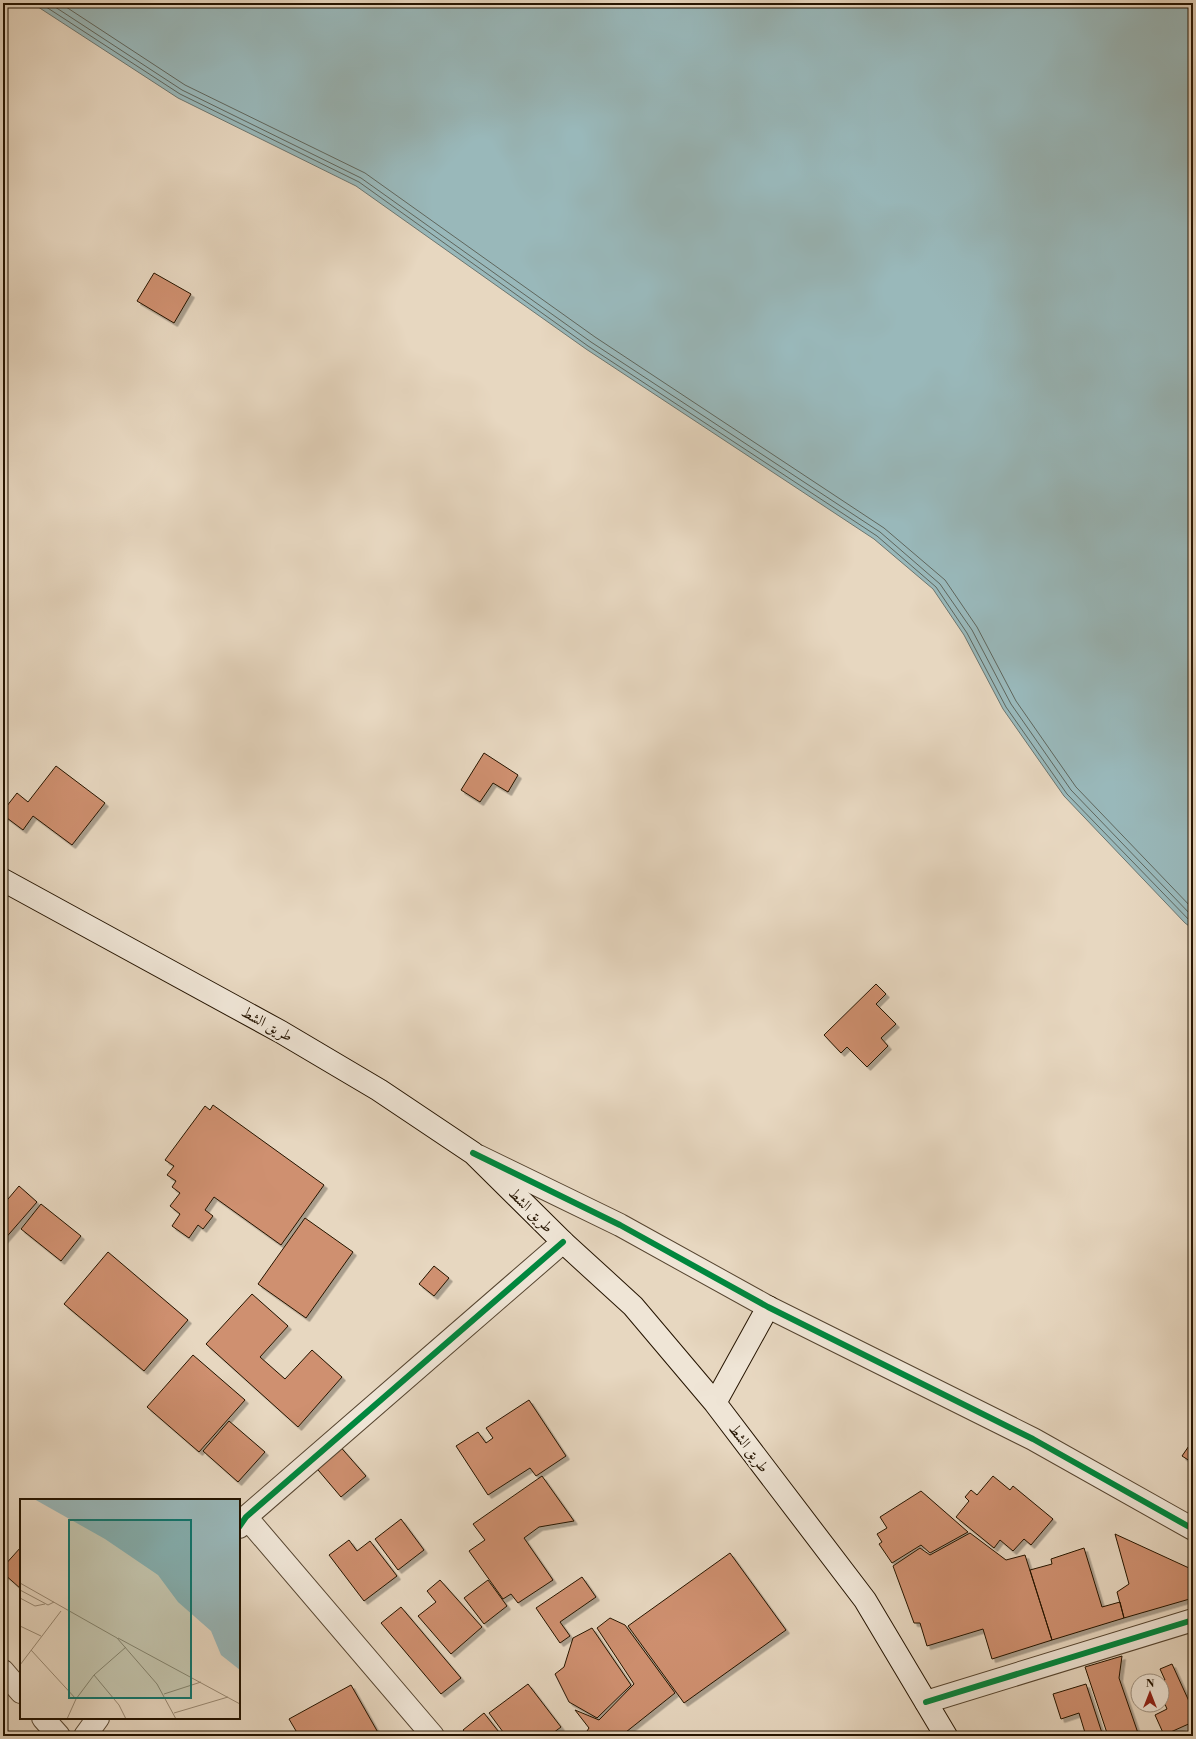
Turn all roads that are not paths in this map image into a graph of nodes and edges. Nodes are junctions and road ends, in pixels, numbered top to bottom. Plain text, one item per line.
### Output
1 (3, 880) edge
2 (473, 1154) junction
3 (564, 1242) junction
4 (768, 1307) junction
5 (715, 1403) junction
6 (243, 1522) edge
7 (1193, 1529) edge
8 (1193, 1620) edge
9 (3, 1671) edge
10 (20, 1691) edge
11 (926, 1702) junction
12 (44, 1719) edge
13 (97, 1719) edge
14 (59, 1736) edge
15 (85, 1736) edge
16 (433, 1736) edge
17 (946, 1736) edge

1 - 2 street, طريق الشط
2 - 3 street, طريق الشط
2 - 4 street
3 - 5 street, طريق الشط
3 - 6 street
4 - 5 street
4 - 7 street
5 - 11 street, طريق الشط
6 - 16 street
8 - 11 street
9 - 10 street
11 - 17 street, طريق الشط
12 - 14 street
13 - 15 street

